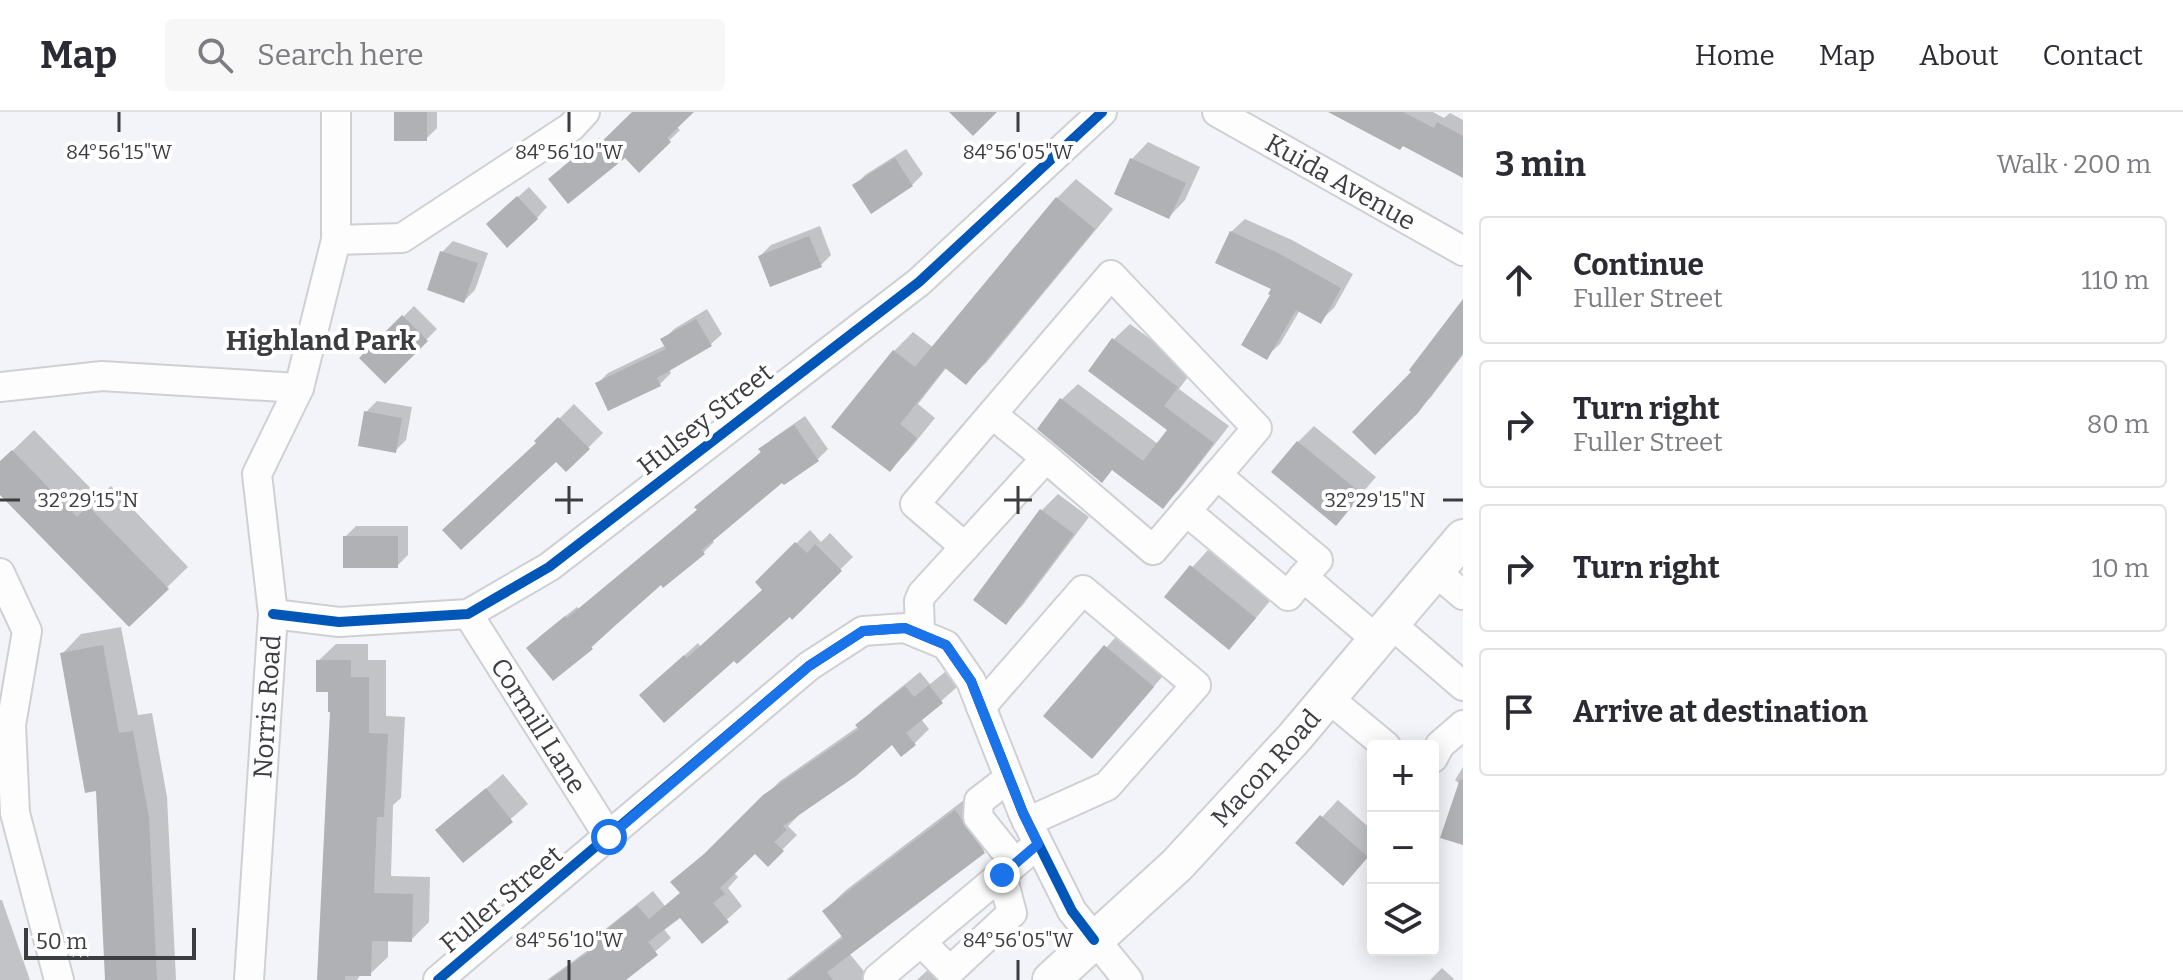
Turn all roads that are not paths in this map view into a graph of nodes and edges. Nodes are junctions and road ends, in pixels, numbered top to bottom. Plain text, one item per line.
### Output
1 (336, 112) edge
2 (585, 112) edge
3 (1102, 112) edge
4 (1217, 112) edge
5 (336, 240) junction
6 (1463, 251) edge
7 (0, 387) edge
8 (299, 388) junction
9 (992, 414) junction
10 (1046, 458) junction
11 (1217, 475) junction
12 (1186, 511) junction
13 (1463, 538) edge
14 (965, 547) junction
15 (1435, 571) junction
16 (0, 573) edge
17 (1303, 577) junction
18 (1463, 595) edge
19 (273, 614) junction
20 (468, 614) junction
21 (1383, 631) junction
22 (920, 634) junction
23 (1463, 686) edge
24 (1327, 697) junction
25 (981, 707) junction
26 (1463, 725) edge
27 (1379, 740) edge
28 (1439, 747) edge
29 (1009, 778) junction
30 (1033, 833) junction
31 (609, 837) junction
32 (1008, 869) junction
33 (1094, 940) junction
34 (921, 942) junction
35 (878, 978) dead end
36 (59, 980) edge
37 (249, 980) edge
38 (438, 980) edge
39 (1051, 980) edge
40 (1128, 980) edge

1 - 5 street, Norris Road
2 - 5 street
3 - 20 street, Hulsey Street
4 - 6 street, Kuida Avenue
5 - 8 street, Norris Road
7 - 8 street
8 - 19 street, Norris Road
9 - 10 street
9 - 11 street
9 - 14 street
10 - 12 street
10 - 14 street
11 - 12 street
11 - 17 street
12 - 17 street
13 - 15 main road, Macon Road
14 - 22 street
15 - 18 street
15 - 21 main road, Macon Road
16 - 36 street
17 - 21 street
19 - 20 street, Hulsey Street
19 - 37 street, Norris Road
20 - 31 street, Cormill Lane
21 - 23 street
21 - 24 main road, Macon Road
22 - 25 street, Fuller Street
22 - 31 street, Fuller Street
24 - 27 street
24 - 33 main road, Macon Road
25 - 29 street, Fuller Street
25 - 30 street
26 - 28 street
29 - 30 street, Fuller Street
29 - 32 street
30 - 32 street
30 - 33 street, Fuller Street
31 - 38 street, Fuller Street
32 - 34 street
32 - 34 street
33 - 39 main road, Macon Road
33 - 40 street, Fuller Street
34 - 35 street

